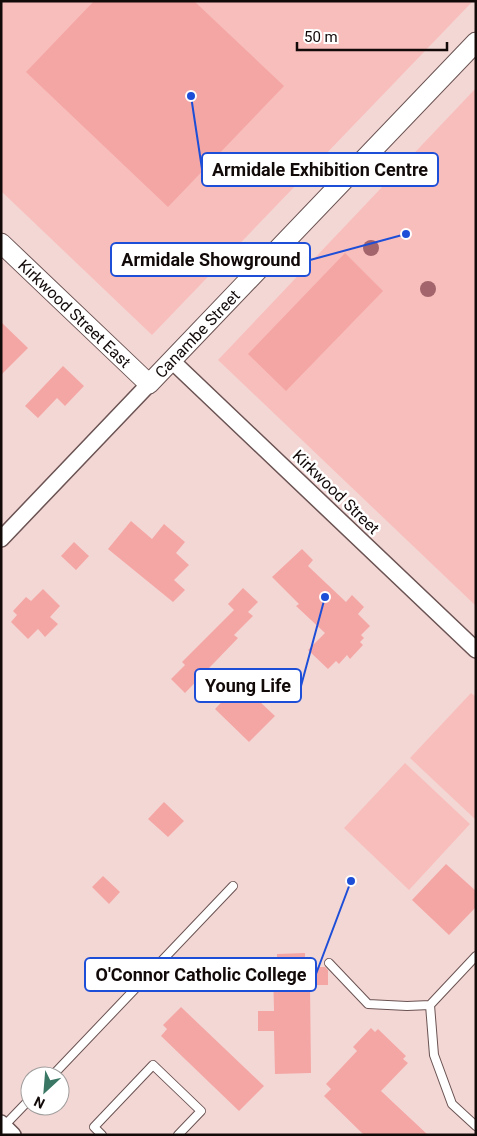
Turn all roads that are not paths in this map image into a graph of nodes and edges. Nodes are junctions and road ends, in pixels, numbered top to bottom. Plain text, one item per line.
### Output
1 (476, 42) edge
2 (1, 244) edge
3 (171, 360) junction
4 (149, 384) junction
5 (1, 539) edge
6 (476, 650) edge
7 (233, 886) dead end
8 (476, 956) edge
9 (329, 963) dead end
10 (430, 1005) junction
11 (62, 1066) edge
12 (20, 1111) edge
13 (476, 1126) edge
14 (6, 1128) edge
15 (102, 1135) edge
16 (178, 1135) edge

1 - 3 street, Canambe Street
2 - 4 street, Kirkwood Street East
3 - 4 street, Canambe Street
3 - 6 street, Kirkwood Street
4 - 5 street, Canambe Street
7 - 11 lane
8 - 10 lane
9 - 10 lane
10 - 13 lane
12 - 14 lane
15 - 16 lane

